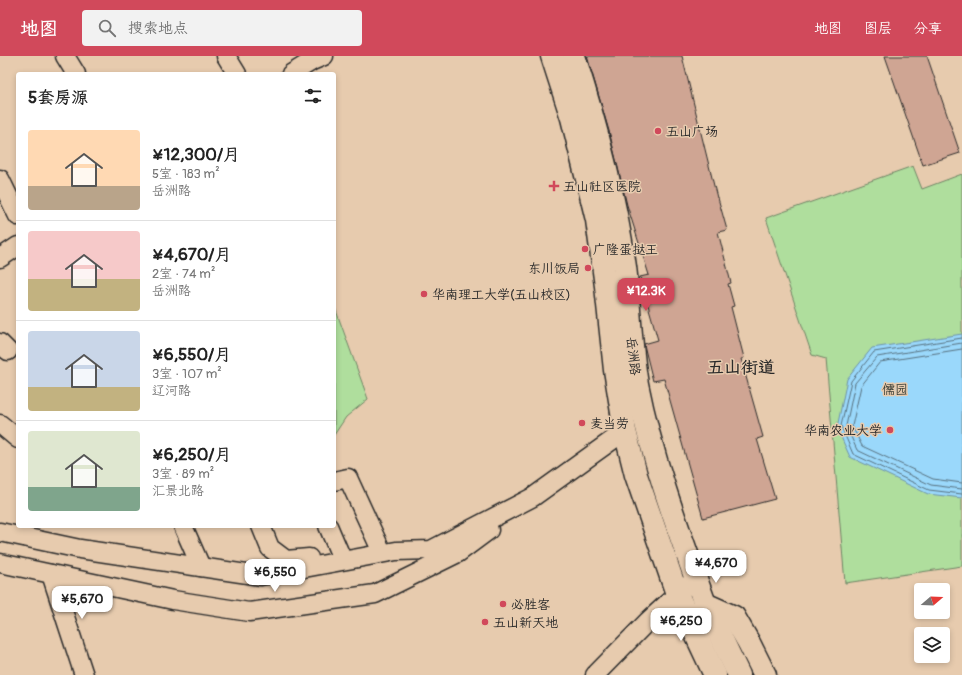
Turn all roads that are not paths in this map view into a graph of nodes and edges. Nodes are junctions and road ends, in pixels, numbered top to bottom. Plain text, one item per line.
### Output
1 (65, 56) edge
2 (226, 56) edge
3 (552, 56) edge
4 (574, 56) edge
5 (315, 58) edge
6 (75, 72) edge
7 (235, 72) edge
8 (294, 72) edge
9 (0, 179) edge
10 (16, 212) edge
11 (16, 247) edge
12 (0, 258) edge
13 (0, 424) edge
14 (625, 431) junction
15 (16, 437) edge
16 (336, 481) edge
17 (533, 497) junction
18 (184, 528) edge
19 (262, 528) edge
20 (329, 528) edge
21 (0, 532) edge
22 (389, 550) junction
23 (340, 554) junction
24 (0, 563) edge
25 (201, 567) junction
26 (51, 574) junction
27 (695, 577) junction
28 (677, 594) junction
29 (705, 604) junction
30 (84, 675) edge
31 (595, 675) edge
32 (715, 675) edge
33 (739, 675) edge
34 (765, 675) edge

1 - 6 street
2 - 7 street
3 - 14 main road, 岳洲路
4 - 27 main road, 岳洲路
5 - 8 street
9 - 10 street
11 - 12 street
13 - 15 street
14 - 17 street
14 - 28 main road, 岳洲路
16 - 22 street
17 - 22 street
17 - 26 street
18 - 25 street
19 - 23 street
20 - 23 street
21 - 25 street
22 - 23 street
22 - 25 street
24 - 26 street
26 - 30 street
27 - 28 street
27 - 29 main road, 岳洲路
28 - 31 street
28 - 32 main road, 岳洲路
29 - 33 main road, 岳洲路
29 - 34 main road

